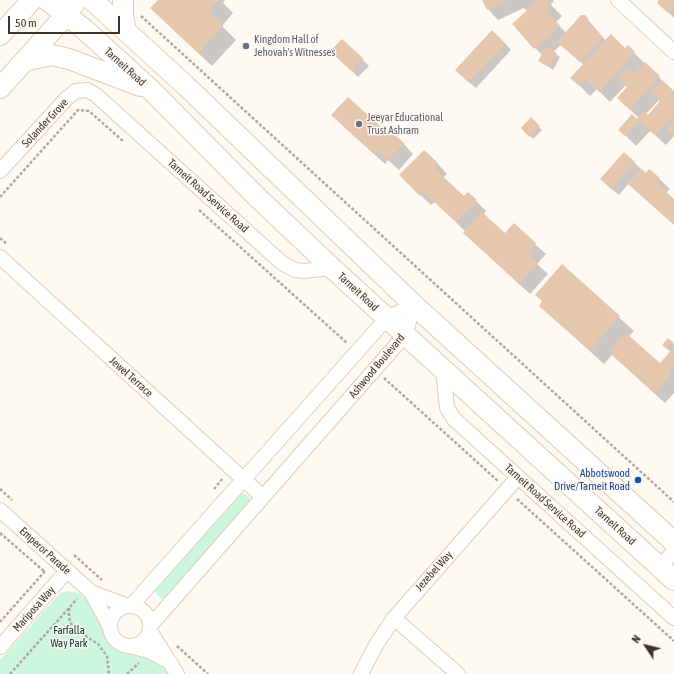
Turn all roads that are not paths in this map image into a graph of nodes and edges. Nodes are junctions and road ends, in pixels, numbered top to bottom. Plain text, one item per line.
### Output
1 (32, 0) edge
2 (47, 0) edge
3 (92, 0) edge
4 (618, 0) edge
5 (129, 6) edge
6 (72, 7) edge
7 (126, 31) junction
8 (0, 35) edge
9 (674, 52) edge
10 (24, 61) junction
11 (0, 88) edge
12 (150, 89) junction
13 (96, 95) joint
14 (0, 171) edge
15 (0, 257) edge
16 (332, 268) junction
17 (414, 305) junction
18 (387, 318) junction
19 (405, 335) junction
20 (443, 370) junction
21 (518, 477) junction
22 (243, 479) junction
23 (263, 497) junction
24 (0, 510) edge
25 (674, 542) edge
26 (674, 551) edge
27 (67, 571) junction
28 (667, 573) edge
29 (89, 590) junction
30 (130, 606) junction
31 (394, 618) junction
32 (674, 618) edge
33 (110, 627) junction
34 (150, 628) junction
35 (129, 646) junction
36 (0, 647) edge
37 (170, 662) junction
38 (177, 674) edge
39 (361, 674) edge
40 (458, 674) edge

1 - 8 main road
2 - 6 main road, Tarneit Road
3 - 7 main road
4 - 9 street
5 - 7 main road
6 - 10 main road
6 - 12 main road, Tarneit Road
7 - 17 main road
10 - 11 main road
10 - 12 main road
12 - 16 main road, Tarneit Road
13 - 14 street, Solander Grove
13 - 16 street, Tarneit Road Service Road
15 - 22 street, Jewel Terrace
16 - 18 main road, Tarneit Road
17 - 18 street, Ashwood Boulevard
17 - 19 street, Ashwood Boulevard
17 - 25 main road
18 - 19 main road, Tarneit Road
18 - 22 street, Ashwood Boulevard
19 - 20 main road, Tarneit Road
19 - 23 street, Ashwood Boulevard
20 - 21 street, Tarneit Road Service Road
20 - 28 main road, Tarneit Road
21 - 31 street, Jezebel Way
21 - 32 street, Tarneit Road Service Road
22 - 23 street, Jewel Terrace
22 - 30 street, Ashwood Boulevard
23 - 34 street, Ashwood Boulevard
24 - 27 street, Emperor Parade
26 - 28 street
27 - 29 street, Emperor Parade
27 - 36 street, Mariposa Way
29 - 30 street, Emperor Parade
29 - 33 street, Emperor Parade
30 - 33 street
30 - 34 street
31 - 39 street, Jezebel Way
31 - 40 street
33 - 35 street
34 - 35 street
34 - 37 street
35 - 37 street
37 - 38 street

